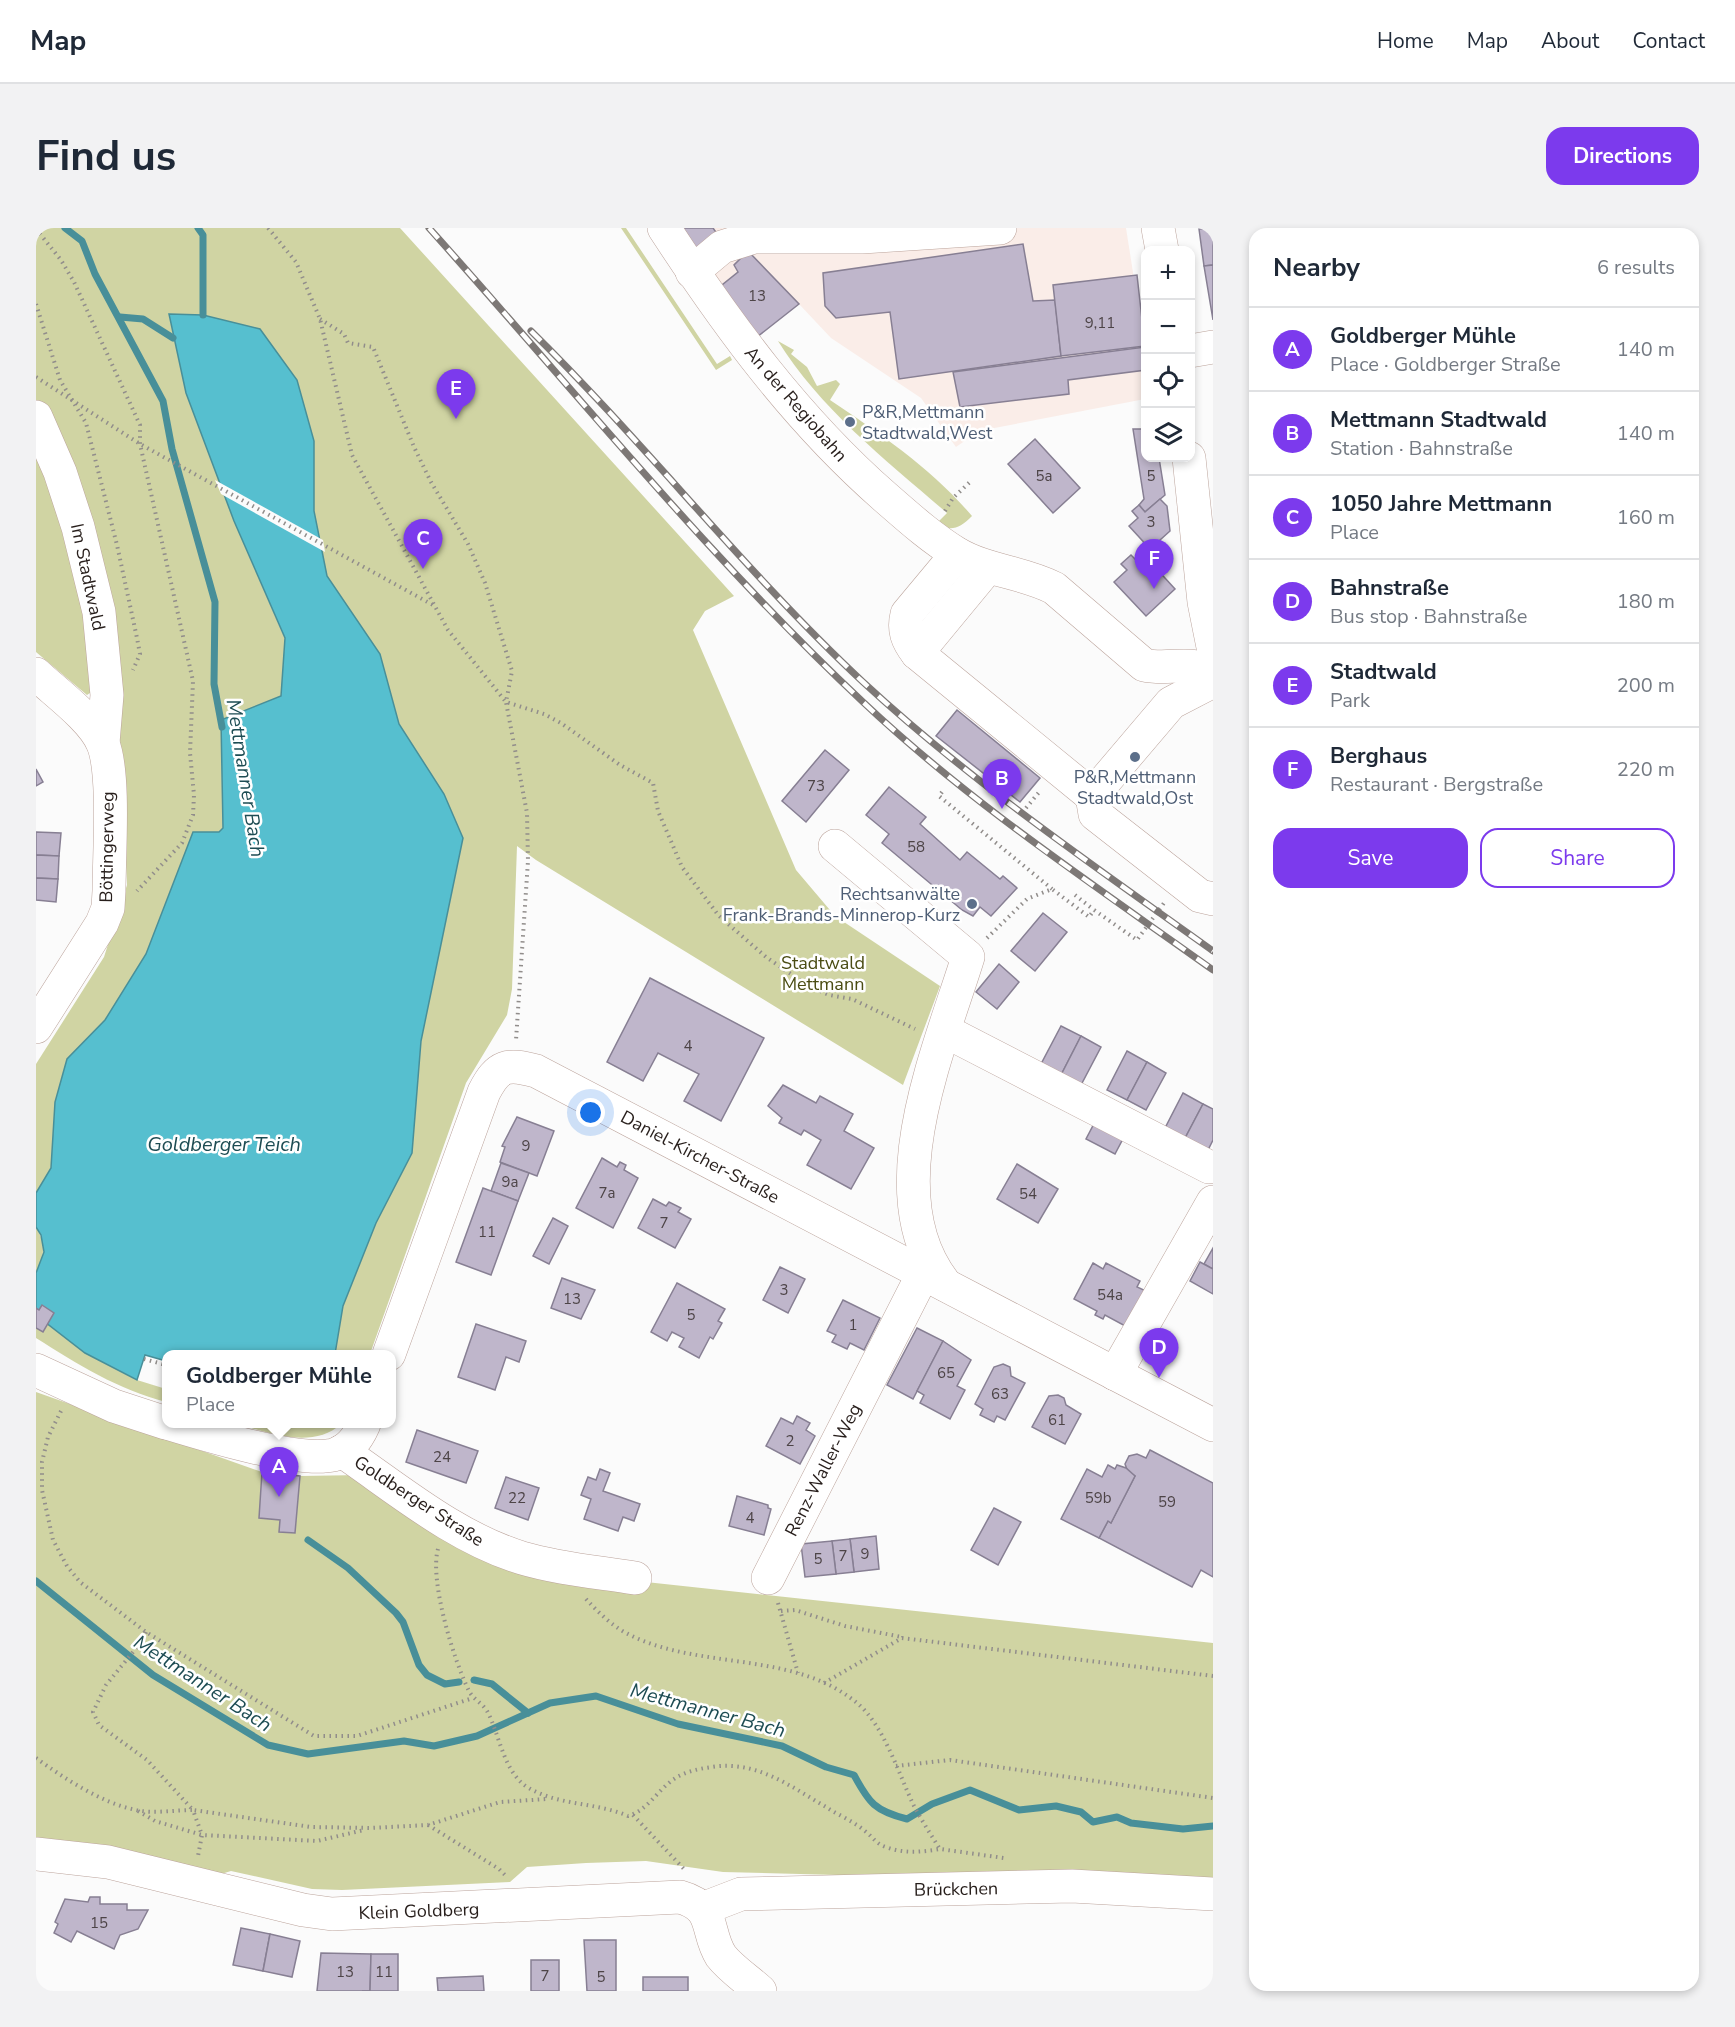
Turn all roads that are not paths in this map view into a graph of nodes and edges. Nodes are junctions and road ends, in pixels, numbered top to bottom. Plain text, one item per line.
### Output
1 (664, 228) edge
2 (1000, 228) edge
3 (1158, 228) edge
4 (1161, 246) edge
5 (692, 272) junction
6 (1213, 347) edge
7 (1195, 350) edge
8 (36, 417) edge
9 (1190, 462) edge
10 (957, 554) junction
11 (988, 567) junction
12 (1208, 602) edge
13 (1213, 647) edge
14 (917, 653) junction
15 (1152, 667) junction
16 (1213, 673) edge
17 (37, 677) edge
18 (1213, 681) edge
19 (1161, 715) junction
20 (103, 743) junction
21 (1092, 796) junction
22 (836, 846) dead end
23 (1213, 898) edge
24 (36, 1027) edge
25 (945, 1031) junction
26 (1209, 1167) dead end
27 (1213, 1202) edge
28 (934, 1279) junction
29 (390, 1350) edge
30 (36, 1370) edge
31 (1115, 1374) junction
32 (162, 1421) edge
33 (1213, 1425) edge
34 (188, 1428) edge
35 (362, 1428) edge
36 (342, 1451) junction
37 (635, 1578) dead end
38 (768, 1578) road end
39 (36, 1854) edge
40 (1213, 1894) edge
41 (702, 1909) junction
42 (760, 1991) edge

1 - 5 street, An der Regiobahn
2 - 5 street
3 - 4 street
5 - 10 street, An der Regiobahn
6 - 7 street
8 - 20 street, Im Stadtwald
9 - 12 street
10 - 11 street, An der Regiobahn
10 - 14 street
11 - 14 street
11 - 15 street, An der Regiobahn
12 - 13 street
14 - 21 street
15 - 16 street
15 - 19 street
17 - 20 street, Böttingerweg
18 - 19 street
19 - 21 street
20 - 24 street, Böttingerweg
21 - 23 street
22 - 25 street
25 - 26 street
25 - 28 street
27 - 31 street
28 - 29 street, Daniel-Kircher-Straße
28 - 31 street, Daniel-Kircher-Straße
28 - 38 street, Renz-Waller-Weg
30 - 32 street, Goldberger Straße
31 - 33 street, Daniel-Kircher-Straße
34 - 36 street, Goldberger Straße
35 - 36 street
36 - 37 street, Goldberger Straße
39 - 41 street, Klein Goldberg
40 - 41 street, Brückchen
41 - 42 street

